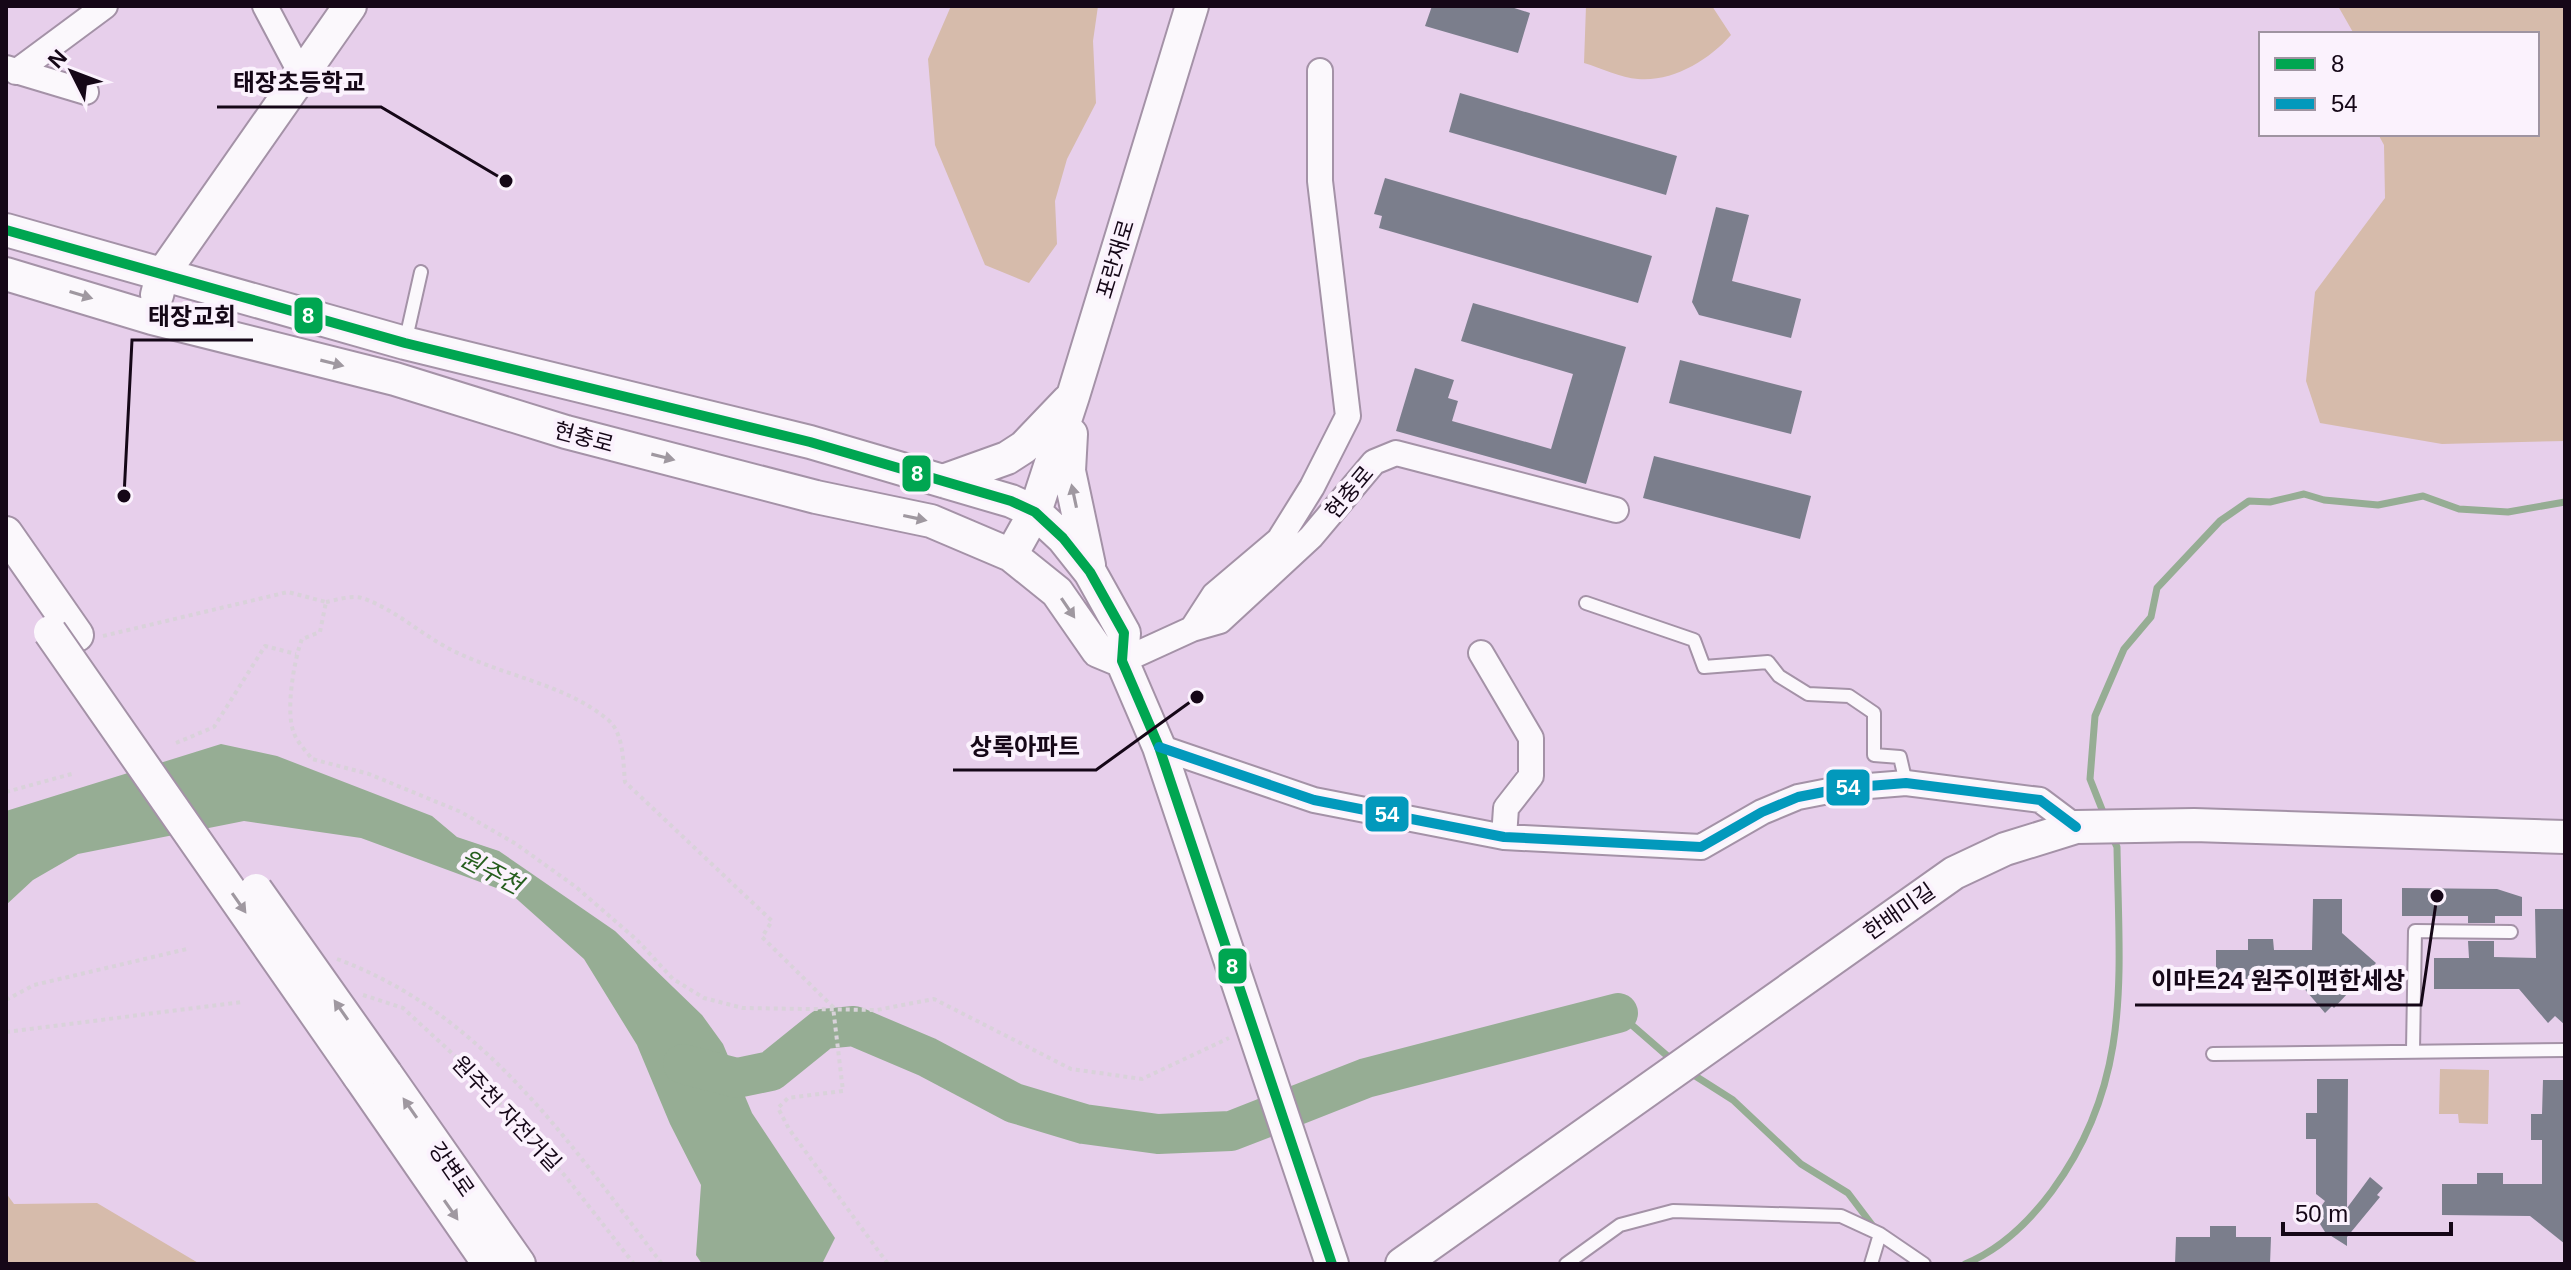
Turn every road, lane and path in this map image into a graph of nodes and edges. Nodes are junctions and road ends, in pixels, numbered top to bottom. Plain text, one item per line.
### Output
1 (105, 6) edge
2 (265, 6) edge
3 (350, 6) edge
4 (1192, 6) edge
5 (11, 70) edge
6 (1320, 71) dead end
7 (301, 74) junction
8 (86, 92) dead end
9 (6, 230) edge
10 (421, 272) dead end
11 (162, 275) junction
12 (15, 277) edge
13 (152, 318) junction
14 (405, 343) junction
15 (395, 379) junction
16 (1073, 396) junction
17 (943, 481) junction
18 (1616, 510) dead end
19 (1035, 512) junction
20 (6, 533) edge
21 (1011, 555) junction
22 (6, 569) edge
23 (1090, 572) junction
24 (326, 602) junction
25 (1586, 603) dead end
26 (1192, 629) junction
27 (74, 635) junction
28 (1481, 653) dead end
29 (296, 654) junction
30 (1122, 661) junction
31 (176, 743) dead end
32 (1159, 747) junction
33 (75, 773) dead end
34 (1906, 783) junction
35 (6, 792) edge
36 (2082, 827) junction
37 (1504, 837) junction
38 (2565, 837) edge
39 (2511, 932) dead end
40 (187, 949) dead end
41 (331, 957) dead end
42 (357, 993) dead end
43 (6, 1000) edge
44 (242, 1002) dead end
45 (833, 1007) junction
46 (6, 1032) edge
47 (1256, 1035) junction
48 (2413, 1050) junction
49 (2565, 1050) edge
50 (2213, 1054) dead end
51 (372, 1075) junction
52 (1880, 1234) junction
53 (489, 1264) edge
54 (519, 1264) edge
55 (634, 1264) edge
56 (662, 1264) edge
57 (888, 1264) edge
58 (1332, 1264) edge
59 (1402, 1264) edge
60 (1566, 1264) edge
61 (1871, 1264) edge
62 (1924, 1264) edge

1 - 5 street
2 - 7 street
3 - 7 street
4 - 16 street, 포란재로
5 - 8 street
6 - 26 street
7 - 11 street
9 - 11 street, 현충로
10 - 14 lane
11 - 13 street
11 - 14 street, 현충로
12 -> 13 street, 현충로
13 -> 15 street, 현충로
14 - 15 street
14 - 17 street, 현충로
15 -> 21 street, 현충로
16 - 17 street
16 - 19 street, 포란재로
23 -> 16 street
17 - 19 street, 현충로
18 - 26 street, 현충로
19 - 21 street, 포란재로
19 - 23 street, 현충로
20 - 27 street
21 -> 30 street, 현충로
22 - 27 street
23 - 30 street, 현충로
24 - 27 path
24 - 29 path
24 - 45 path
25 - 34 lane
26 - 30 street, 현충로
27 - 51 street, bridge
28 - 37 street
29 - 31 path
29 - 45 path
30 - 32 street, 현충로
32 - 37 street
32 - 47 street, 현충로
33 - 35 path
34 - 36 street
34 - 37 street
36 - 38 street, 한배미길
36 - 59 street, 한배미길
39 - 48 lane
40 - 43 path
41 - 56 path
42 - 55 path, 원주천 자전거길
44 - 46 path
45 - 47 path
45 - 57 path
47 - 58 street, 현충로
48 - 49 lane
48 - 50 lane
51 -> 53 street, 강변로
54 -> 51 street, 강변로
52 - 60 lane
52 - 61 lane
52 - 62 lane

